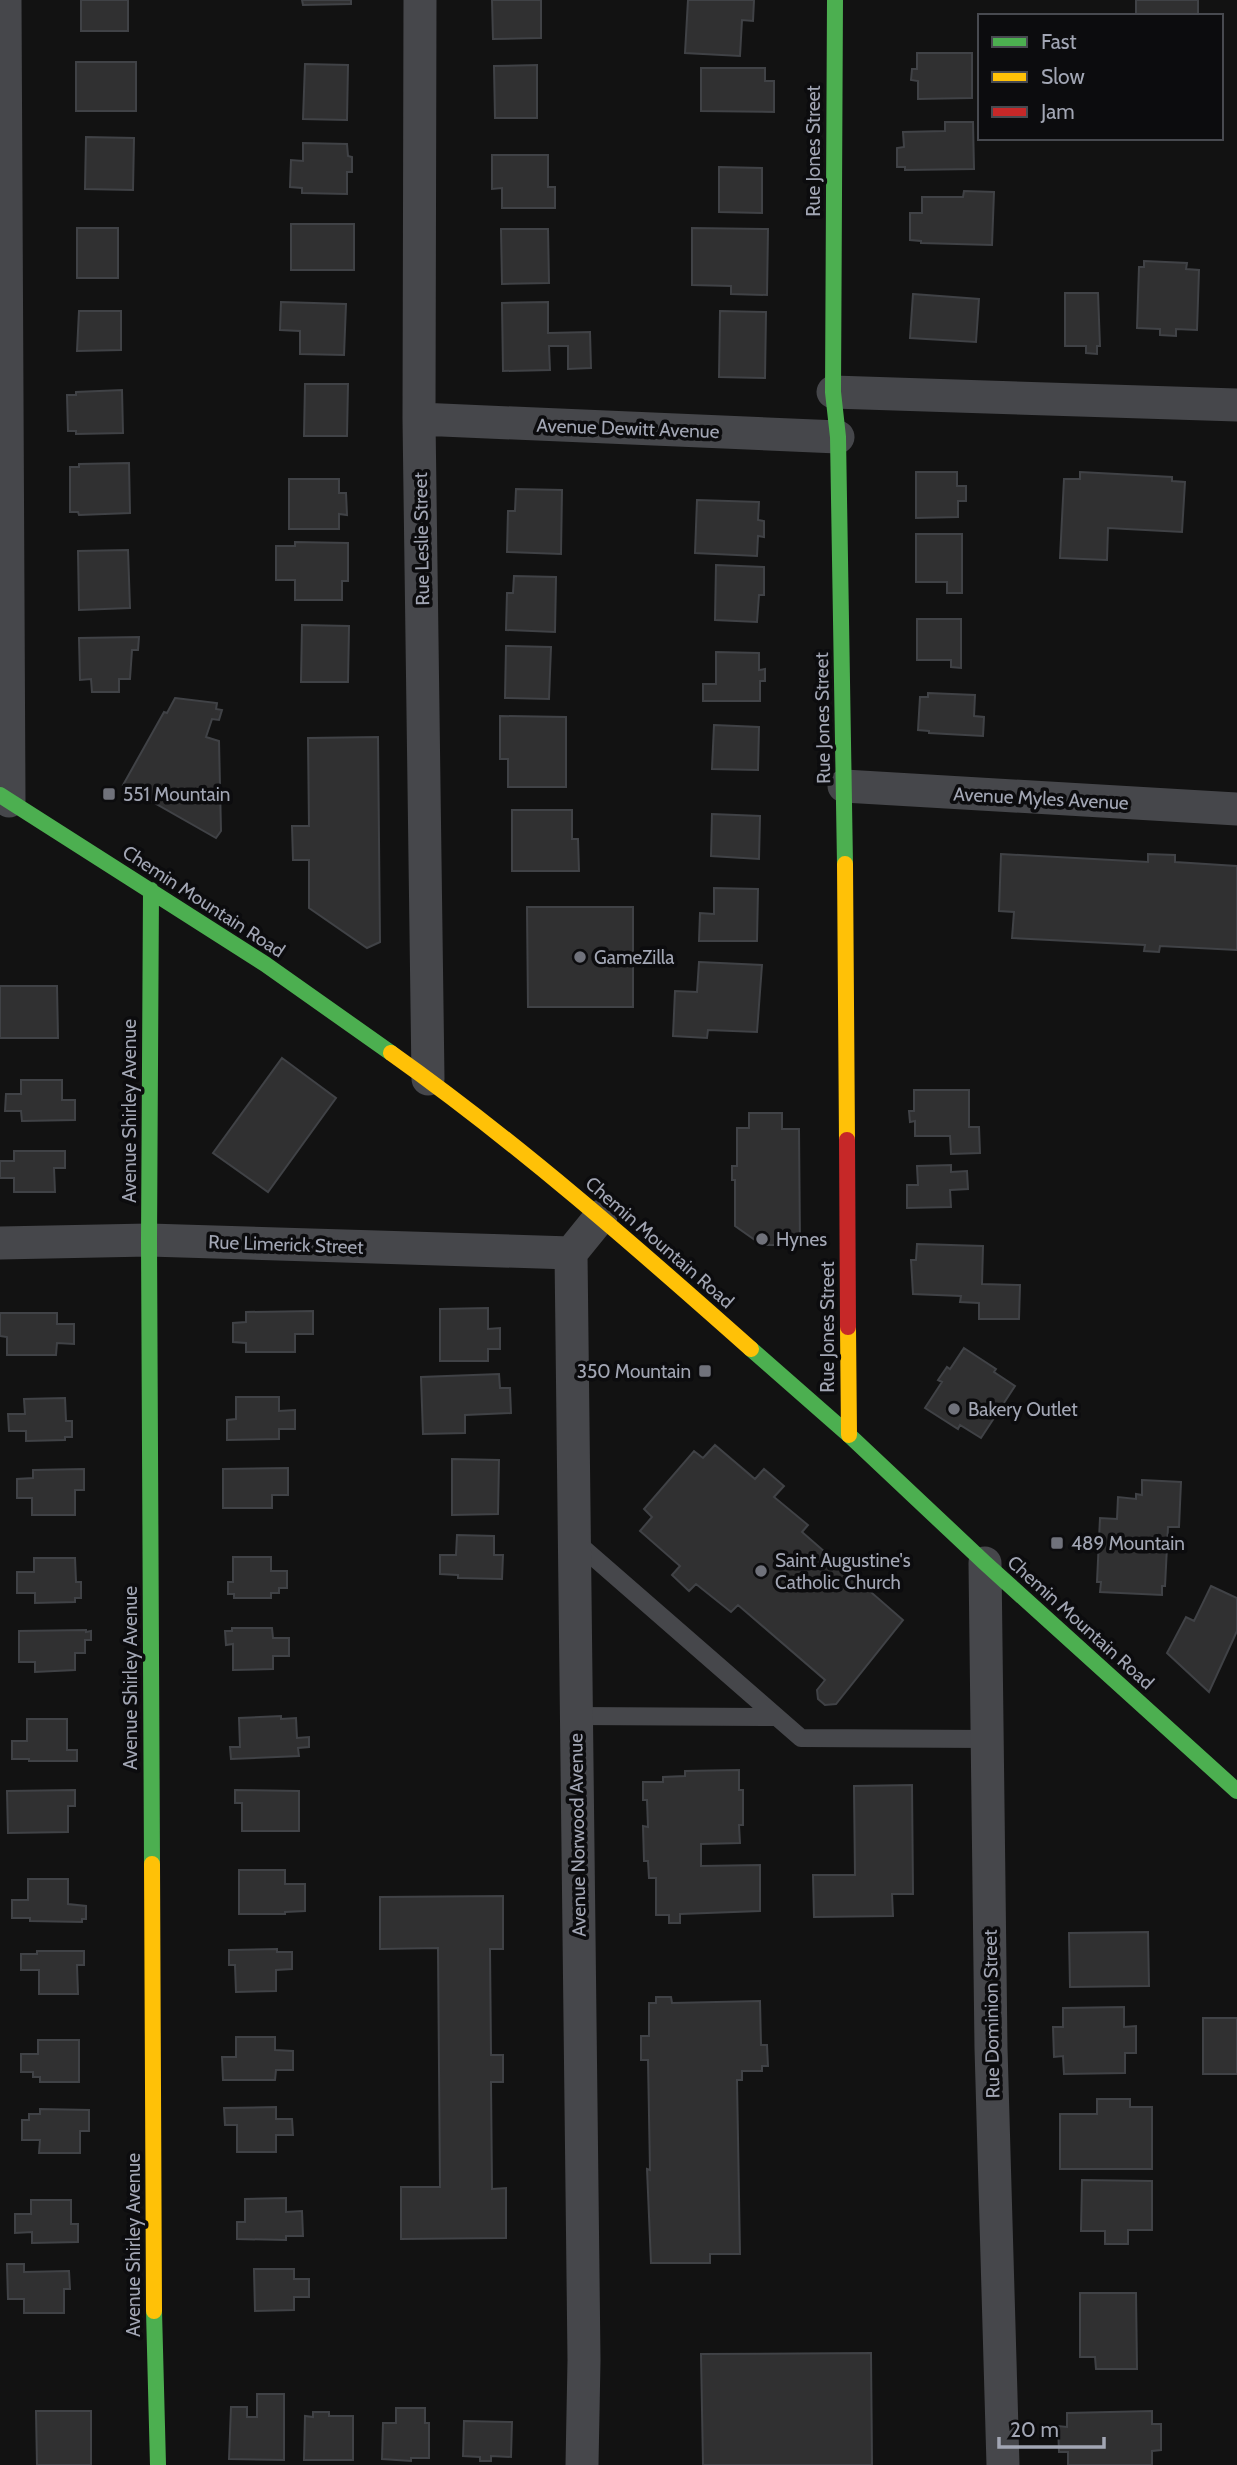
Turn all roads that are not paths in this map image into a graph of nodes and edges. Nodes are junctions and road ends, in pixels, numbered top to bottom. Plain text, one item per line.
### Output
1 (5, 0) edge
2 (420, 0) edge
3 (835, 0) edge
4 (833, 392) junction
5 (1237, 405) edge
6 (419, 419) junction
7 (838, 437) junction
8 (844, 786) junction
9 (4, 798) edge
10 (1237, 809) edge
11 (151, 890) junction
12 (428, 1079) junction
13 (601, 1216) junction
14 (149, 1240) junction
15 (0, 1243) edge
16 (571, 1253) junction
17 (849, 1435) junction
18 (574, 1541) junction
19 (985, 1563) junction
20 (576, 1716) junction
21 (777, 1717) junction
22 (987, 1739) junction
23 (1237, 1791) edge
24 (158, 2465) edge
25 (582, 2465) edge
26 (1003, 2465) edge

1 - 9 street
2 - 6 street, Rue Leslie Street
3 - 4 street, Rue Jones Street
4 - 5 street
4 - 7 street, Rue Jones Street
6 - 7 street, Avenue Dewitt Avenue
6 - 12 street, Rue Leslie Street
7 - 8 street, Rue Jones Street
8 - 10 street, Avenue Myles Avenue
8 - 17 street, Rue Jones Street
9 - 11 street, Chemin Mountain Road
11 - 12 street, Chemin Mountain Road
11 - 14 street, Avenue Shirley Avenue
12 - 13 street, Chemin Mountain Road
13 - 16 street
13 - 17 street, Chemin Mountain Road
14 - 15 street, Rue Limerick Street
14 - 16 street, Rue Limerick Street
14 - 24 street, Avenue Shirley Avenue
16 - 18 street, Avenue Norwood Avenue
17 - 19 street, Chemin Mountain Road
18 - 20 street, Avenue Norwood Avenue
18 - 21 lane
19 - 22 street, Rue Dominion Street
19 - 23 street, Chemin Mountain Road
20 - 21 lane
20 - 25 street, Avenue Norwood Avenue
21 - 22 lane
22 - 26 street, Rue Dominion Street

